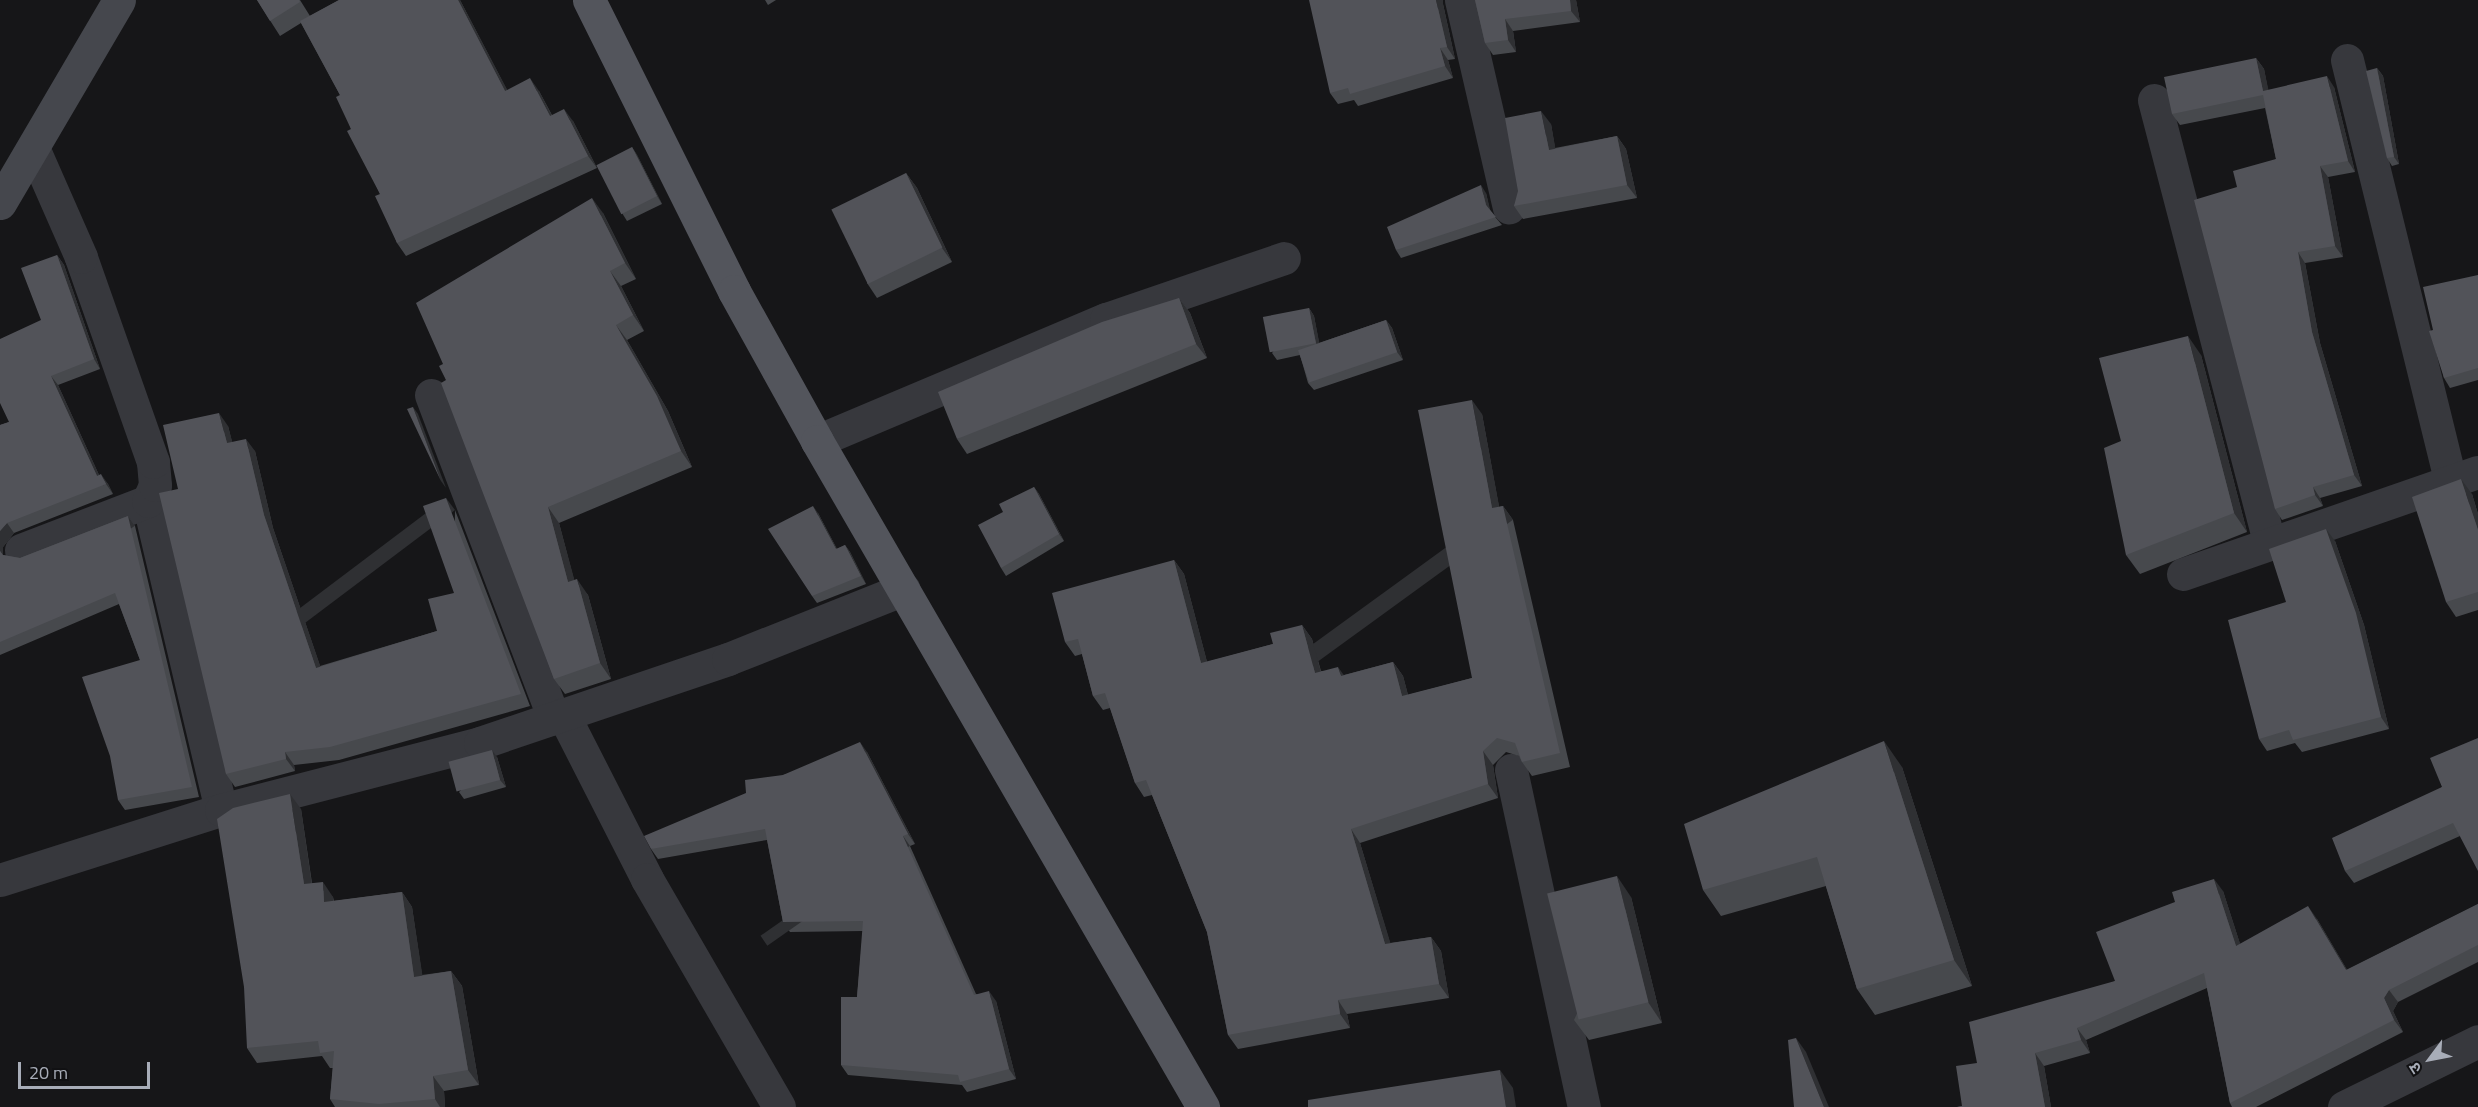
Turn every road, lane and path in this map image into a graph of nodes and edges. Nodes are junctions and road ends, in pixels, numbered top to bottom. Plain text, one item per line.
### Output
1 (119, 0) edge
2 (589, 0) edge
3 (1461, 0) edge
4 (2347, 60) dead end
5 (2154, 100) dead end
6 (34, 150) junction
7 (0, 203) edge
8 (1509, 208) dead end
9 (1284, 258) dead end
10 (431, 395) dead end
11 (817, 441) junction
12 (2464, 475) edge
13 (148, 501) junction
14 (2269, 543) junction
15 (21, 550) dead end
16 (2183, 574) dead end
17 (904, 589) junction
18 (558, 716) junction
19 (1511, 770) dead end
20 (221, 810) junction
21 (0, 879) edge
22 (2478, 1041) edge
23 (779, 1107) edge
24 (1203, 1107) edge
25 (1584, 1107) edge
26 (2344, 1107) edge

1 - 6 street
2 - 11 main road
3 - 8 street
4 - 12 street
5 - 14 street
6 - 7 street
6 - 13 street
9 - 11 street
10 - 18 street
11 - 17 main road
12 - 14 street
13 - 15 street
13 - 20 street
14 - 16 street
17 - 18 street
17 - 24 main road
18 - 20 street
18 - 23 street
19 - 25 street
20 - 21 street
22 - 26 street

